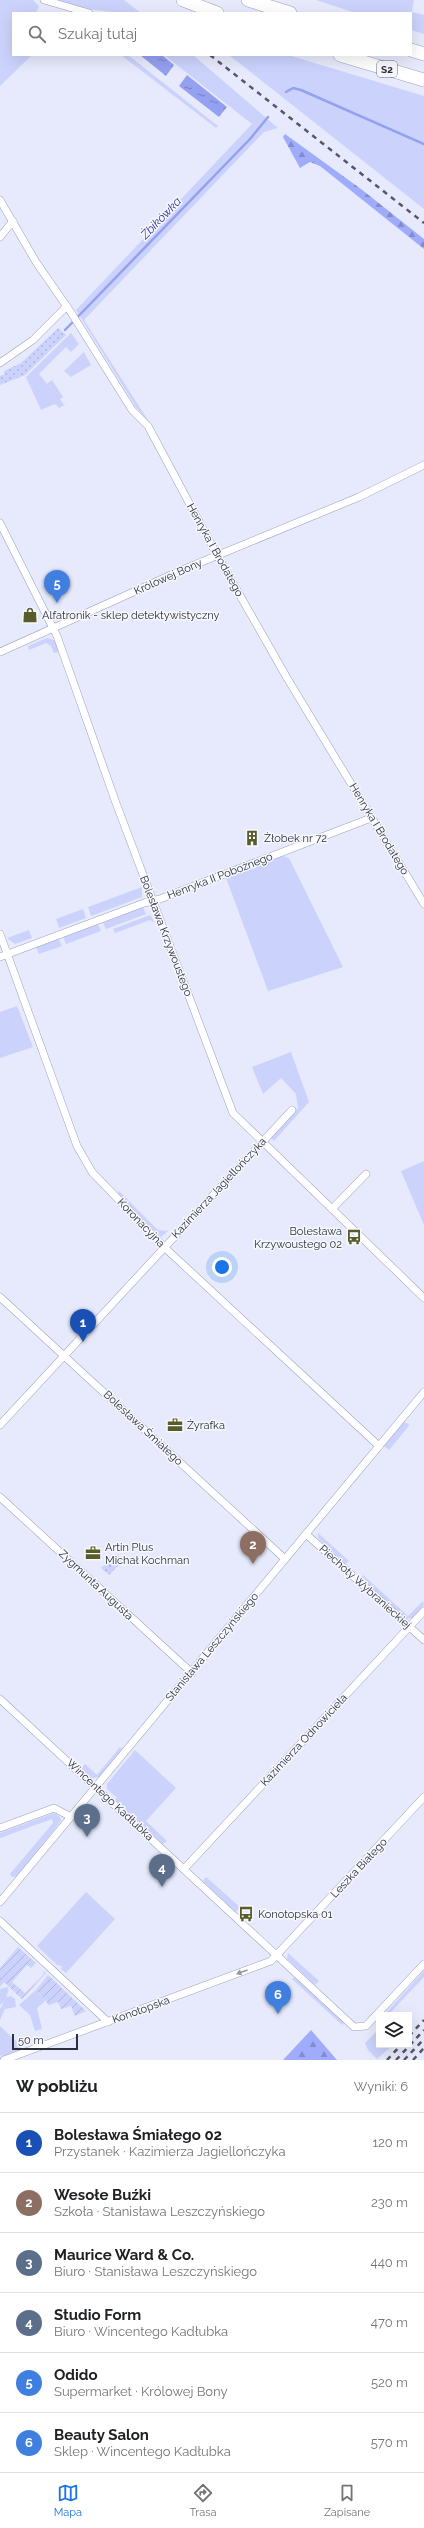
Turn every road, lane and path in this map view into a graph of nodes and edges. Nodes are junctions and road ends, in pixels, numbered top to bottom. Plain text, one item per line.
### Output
1 (44, 0) edge
2 (183, 0) edge
3 (248, 0) edge
4 (86, 12) edge
5 (214, 12) edge
6 (287, 12) edge
7 (412, 50) edge
8 (424, 54) edge
9 (345, 57) edge
10 (424, 80) edge
11 (0, 200) edge
12 (13, 221) junction
13 (0, 237) edge
14 (67, 306) junction
15 (0, 363) edge
16 (424, 466) edge
17 (0, 523) edge
18 (217, 555) junction
19 (54, 628) junction
20 (1, 649) edge
21 (371, 818) junction
22 (153, 902) junction
23 (424, 904) edge
24 (0, 934) edge
25 (8, 954) junction
26 (0, 957) edge
27 (292, 1110) dead end
28 (261, 1143) junction
29 (366, 1174) dead end
30 (332, 1209) junction
31 (164, 1247) junction
32 (0, 1297) edge
33 (424, 1298) edge
34 (64, 1355) junction
35 (424, 1392) edge
36 (0, 1425) edge
37 (379, 1446) junction
38 (0, 1497) edge
39 (306, 1534) junction
40 (285, 1559) junction
41 (424, 1611) edge
42 (409, 1626) junction
43 (424, 1640) edge
44 (192, 1672) junction
45 (0, 1699) edge
46 (96, 1788) junction
47 (424, 1797) edge
48 (71, 1817) junction
49 (0, 1828) edge
50 (184, 1869) junction
51 (0, 1902) edge
52 (0, 1921) edge
53 (278, 1956) junction
54 (424, 1964) edge
55 (108, 2022) junction
56 (4, 2060) edge

1 - 4 street
2 - 5 highway
3 - 6 highway
7 - 8 highway
9 - 10 highway, S2
11 - 12 street, Henryka I Brodatego
12 - 13 street
12 - 14 street, Henryka I Brodatego
14 - 15 street
14 - 18 street, Henryka I Brodatego
16 - 18 street, Królowej Bony
17 - 19 street, Bolesława Krzywoustego
18 - 19 street, Królowej Bony
18 - 21 street, Henryka I Brodatego
19 - 20 street, Królowej Bony
19 - 22 street, Bolesława Krzywoustego
21 - 22 street, Henryka II Pobożnego
21 - 23 street, Henryka I Brodatego
22 - 25 street, Henryka II Pobożnego
22 - 28 street, Bolesława Krzywoustego
24 - 25 street, Koronacyjna
25 - 26 street, Henryka II Pobożnego
25 - 31 street, Koronacyjna
27 - 28 street, Kazimierza Jagiellończyka
28 - 30 street, Bolesława Krzywoustego
28 - 31 street, Kazimierza Jagiellończyka
29 - 30 street
30 - 33 street, Bolesława Krzywoustego
31 - 34 street, Kazimierza Jagiellończyka
31 - 37 street, Koronacyjna
32 - 34 street, Bolesława Śmiałego
34 - 36 street, Kazimierza Jagiellończyka
34 - 40 street, Bolesława Śmiałego
35 - 37 street, Stanisława Leszczyńskiego
37 - 39 street, Stanisława Leszczyńskiego
38 - 44 street, Zygmunta Augusta
39 - 40 street, Stanisława Leszczyńskiego
39 - 42 street, Piechoty Wybranieckiej
40 - 44 street, Stanisława Leszczyńskiego
41 - 42 street, Kazimierza Odnowiciela
42 - 43 street, Piechoty Wybranieckiej
42 - 50 street, Kazimierza Odnowiciela
44 - 46 street, Stanisława Leszczyńskiego
45 - 46 street, Wincentego Kadłubka
46 - 48 street, Stanisława Leszczyńskiego
46 - 50 street, Wincentego Kadłubka
47 - 53 street, Leszka Białego
48 - 49 street
48 - 51 street, Stanisława Leszczyńskiego
50 - 53 street, Wincentego Kadłubka
52 - 55 street
53 - 54 street, Wincentego Kadłubka
53 -> 55 street, Konotopska
55 - 56 street, Konotopska

